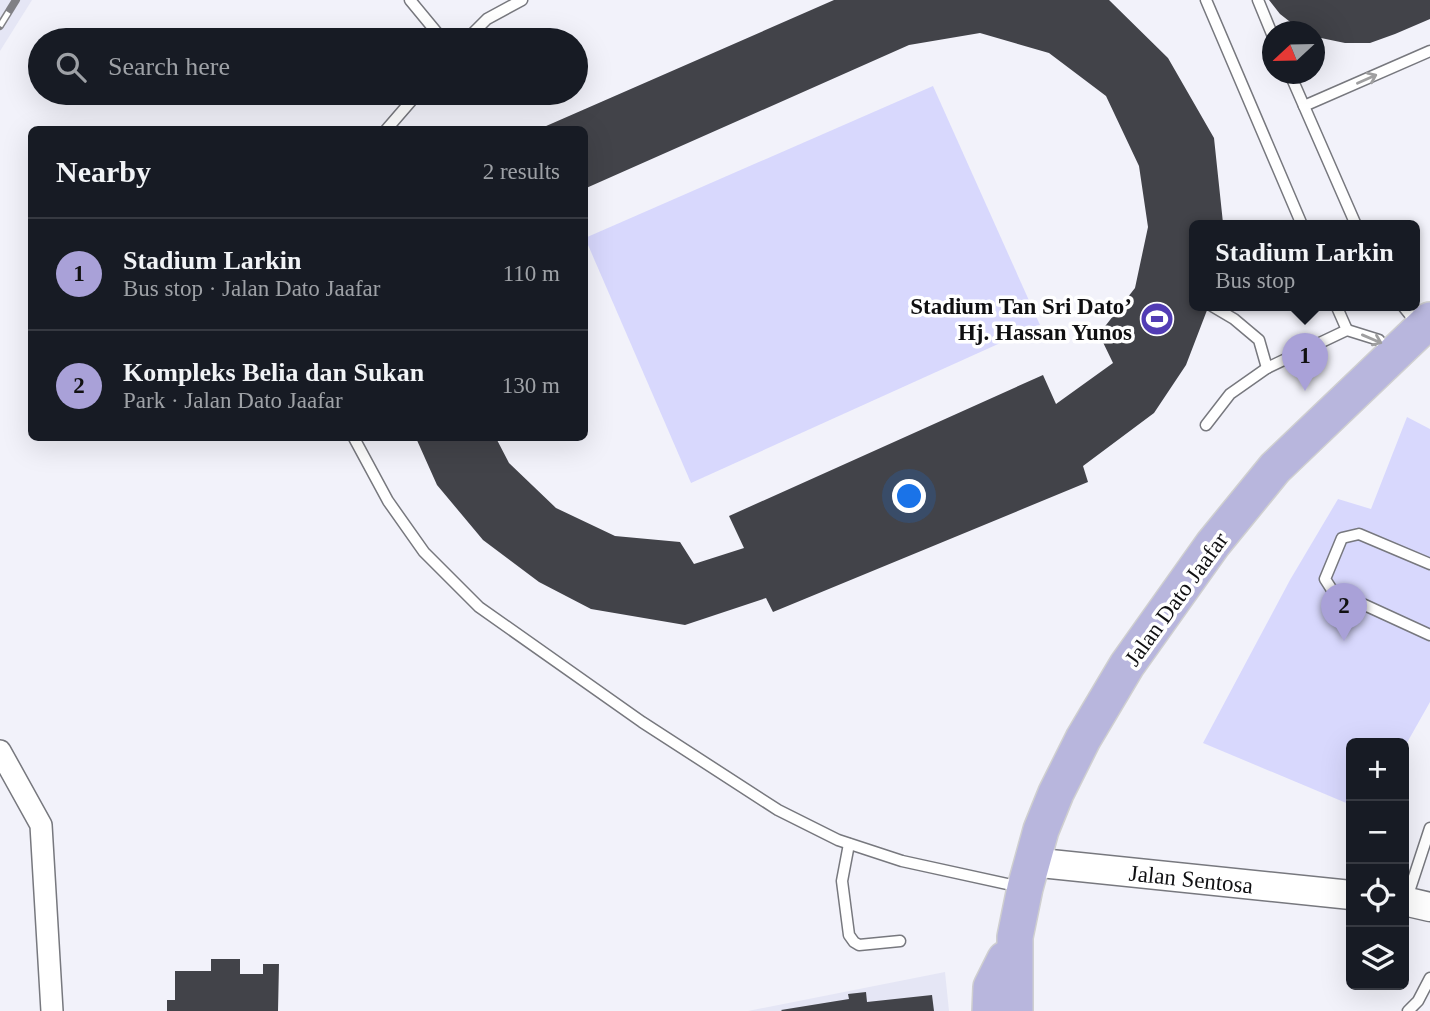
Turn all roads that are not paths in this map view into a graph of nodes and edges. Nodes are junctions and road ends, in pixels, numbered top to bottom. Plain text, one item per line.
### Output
1 (410, 0) edge
2 (522, 0) edge
3 (1206, 0) edge
4 (1258, 0) edge
5 (1267, 21) edge
6 (433, 28) edge
7 (478, 28) edge
8 (1430, 51) edge
9 (1294, 84) edge
10 (408, 105) edge
11 (1304, 106) junction
12 (389, 126) edge
13 (1300, 220) edge
14 (1354, 220) edge
15 (1220, 311) edge
16 (1338, 311) edge
17 (1418, 318) edge
18 (1346, 330) junction
19 (1392, 355) junction
20 (1267, 368) junction
21 (1206, 425) dead end
22 (356, 441) edge
23 (1430, 564) edge
24 (1430, 635) edge
25 (0, 751) edge
26 (1430, 828) edge
27 (849, 844) junction
28 (1028, 875) junction
29 (1346, 895) edge
30 (1413, 903) edge
31 (1015, 937) junction
32 (900, 941) dead end
33 (1430, 978) edge
34 (52, 1011) edge
35 (990, 1011) edge
36 (1015, 1011) edge
37 (1408, 1011) edge

1 - 6 lane
2 - 7 lane
3 - 13 lane
4 - 5 lane
11 -> 8 lane
9 - 11 lane
10 - 12 lane
11 - 14 lane
15 - 20 lane
16 - 18 lane
17 - 19 main road, Jalan Dato Jaafar
18 -> 19 lane
18 - 20 lane
19 - 28 main road, Jalan Dato Jaafar
20 - 21 lane
22 - 27 lane
23 - 24 lane
25 - 34 street
26 - 30 lane
27 - 28 lane
27 - 32 lane
28 - 29 street, Jalan Sentosa
28 - 31 main road, Jalan Dato Jaafar
31 - 35 main road, Jalan Dato Jaafar
31 - 36 main road, Jalan Dato Jaafar
33 - 37 lane

